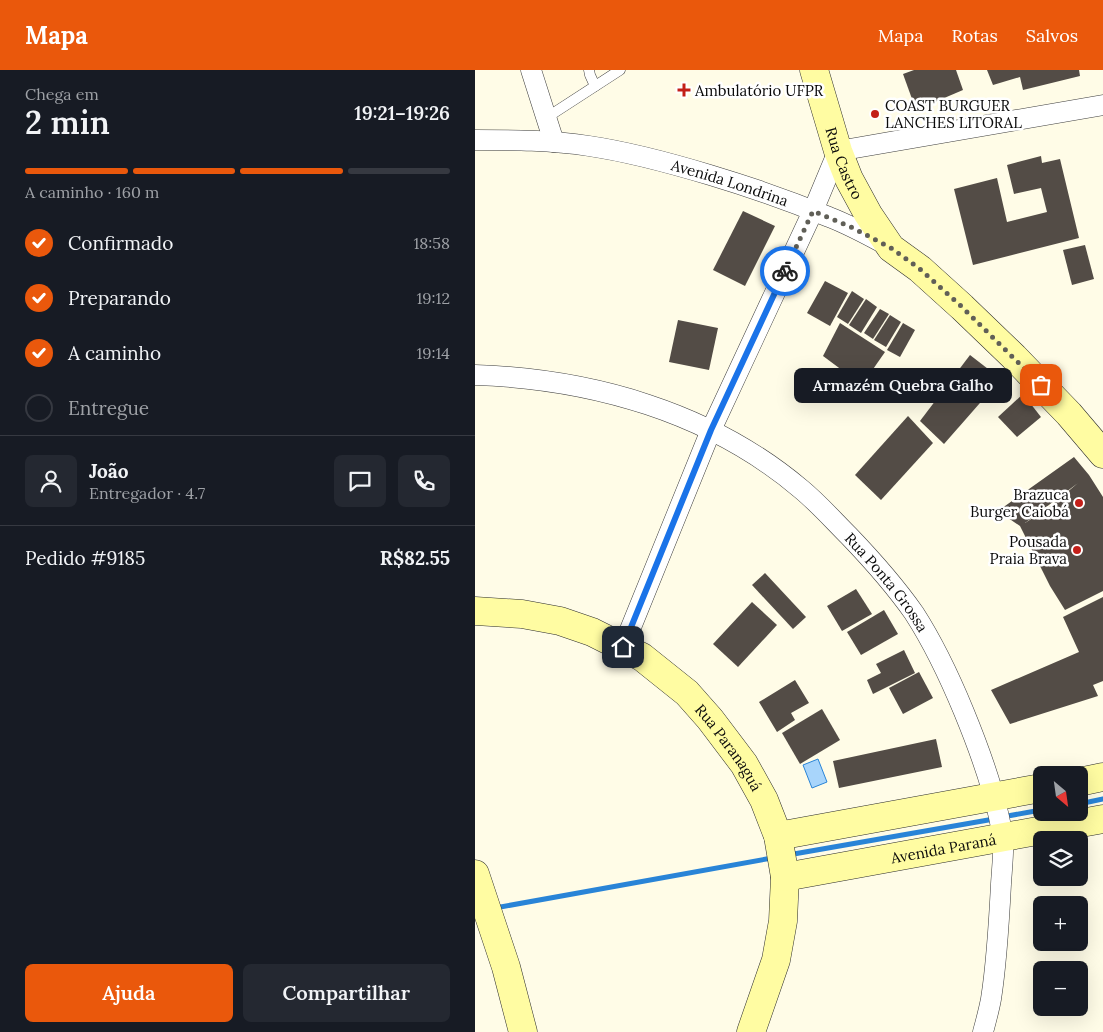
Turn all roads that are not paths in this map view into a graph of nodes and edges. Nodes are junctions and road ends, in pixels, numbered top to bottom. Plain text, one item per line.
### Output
1 (531, 70) edge
2 (589, 70) edge
3 (620, 70) edge
4 (814, 70) edge
5 (595, 86) junction
6 (1103, 105) edge
7 (546, 118) junction
8 (475, 140) edge
9 (554, 142) junction
10 (838, 151) junction
11 (813, 211) junction
12 (891, 248) junction
13 (475, 375) edge
14 (711, 430) junction
15 (1103, 454) edge
16 (475, 611) edge
17 (623, 647) junction
18 (1103, 777) edge
19 (1088, 780) edge
20 (1033, 790) edge
21 (995, 798) junction
22 (1103, 819) edge
23 (1002, 835) junction
24 (778, 838) junction
25 (785, 876) junction
26 (477, 882) edge
27 (523, 1032) edge
28 (751, 1032) edge
29 (983, 1032) edge

1 - 7 street
2 - 5 lane
3 - 5 lane
4 - 10 street, Rua Castro
5 - 7 lane
6 - 10 street
7 - 9 street
8 - 9 street, Avenida Londrina
9 - 11 street, Avenida Londrina
10 - 11 street
10 - 12 street, Rua Castro
11 - 12 street, Avenida Londrina
11 - 14 street
12 - 15 street, Avenida Londrina
13 - 14 street, Rua Ponta Grossa
14 - 17 street
14 - 21 street, Rua Ponta Grossa
16 - 17 street, Rua Paranaguá
17 - 24 street, Rua Paranaguá
18 - 19 street
20 - 21 street
21 - 23 street, Rua Ponta Grossa
21 - 24 street
22 - 23 street, Avenida Paraná
23 - 25 street, Avenida Paraná
23 - 29 street, Rua Ponta Grossa
24 - 25 street, Rua Paranaguá
25 - 28 street, Rua Paranaguá
26 - 27 street

